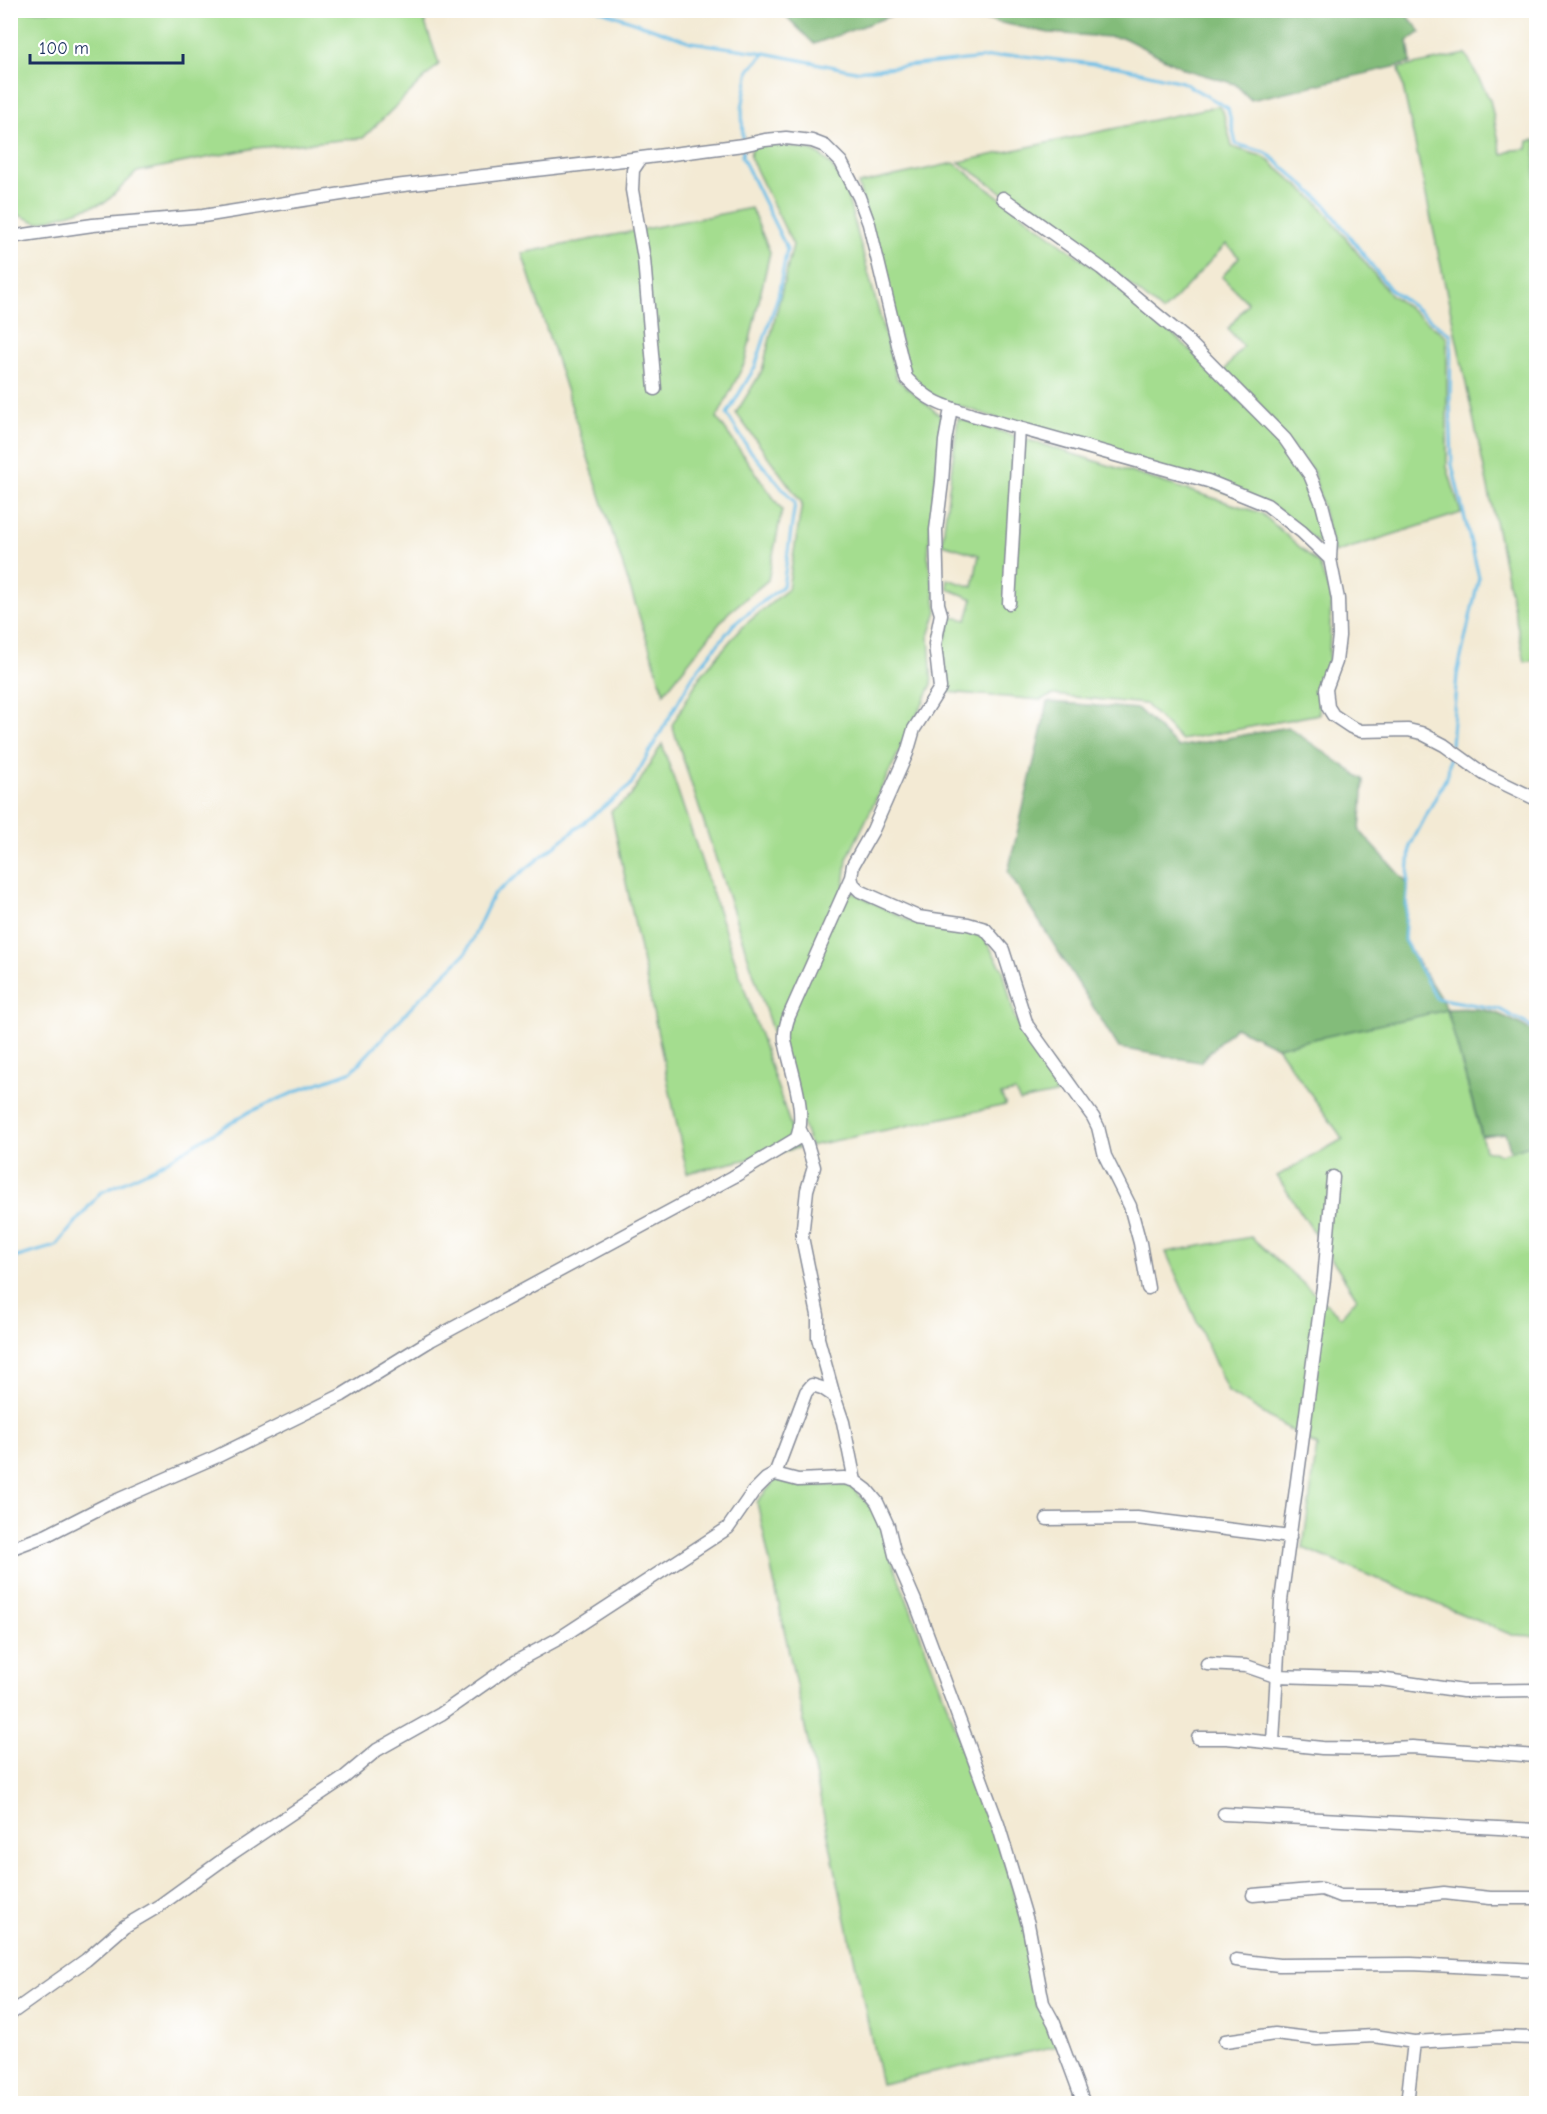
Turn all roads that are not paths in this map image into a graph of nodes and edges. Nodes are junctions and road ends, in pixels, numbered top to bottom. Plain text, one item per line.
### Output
1 (641, 158) junction
2 (1003, 198) dead end
3 (10, 237) edge
4 (655, 389) dead end
5 (951, 408) junction
6 (1019, 428) junction
7 (1330, 559) junction
8 (1009, 603) dead end
9 (1536, 799) edge
10 (851, 877) junction
11 (800, 1130) junction
12 (1333, 1176) dead end
13 (1148, 1288) dead end
14 (834, 1396) junction
15 (775, 1474) junction
16 (855, 1481) junction
17 (1047, 1519) dead end
18 (1290, 1537) junction
19 (10, 1549) edge
20 (1207, 1664) dead end
21 (1275, 1676) junction
22 (1536, 1690) edge
23 (1198, 1738) dead end
24 (1273, 1742) junction
25 (1536, 1756) edge
26 (1224, 1814) dead end
27 (1536, 1830) edge
28 (1253, 1895) dead end
29 (1536, 1898) edge
30 (1236, 1960) dead end
31 (1536, 1970) edge
32 (10, 2014) edge
33 (1536, 2038) edge
34 (1225, 2041) dead end
35 (1414, 2042) junction
36 (1084, 2103) edge
37 (1407, 2103) edge

1 - 3 street
1 - 4 street
1 - 5 street
2 - 7 street
5 - 6 street
5 - 10 street
6 - 7 street
6 - 8 street
7 - 9 street
10 - 11 street
10 - 13 street
11 - 14 street
11 - 19 street
12 - 18 street
14 - 15 street
14 - 16 street
15 - 16 street
15 - 32 street
16 - 36 street
17 - 18 street
18 - 21 street
20 - 21 street
21 - 22 street
21 - 24 street
23 - 24 street
24 - 25 street
26 - 27 street
28 - 29 street
30 - 31 street
33 - 35 street
34 - 35 street
35 - 37 street

